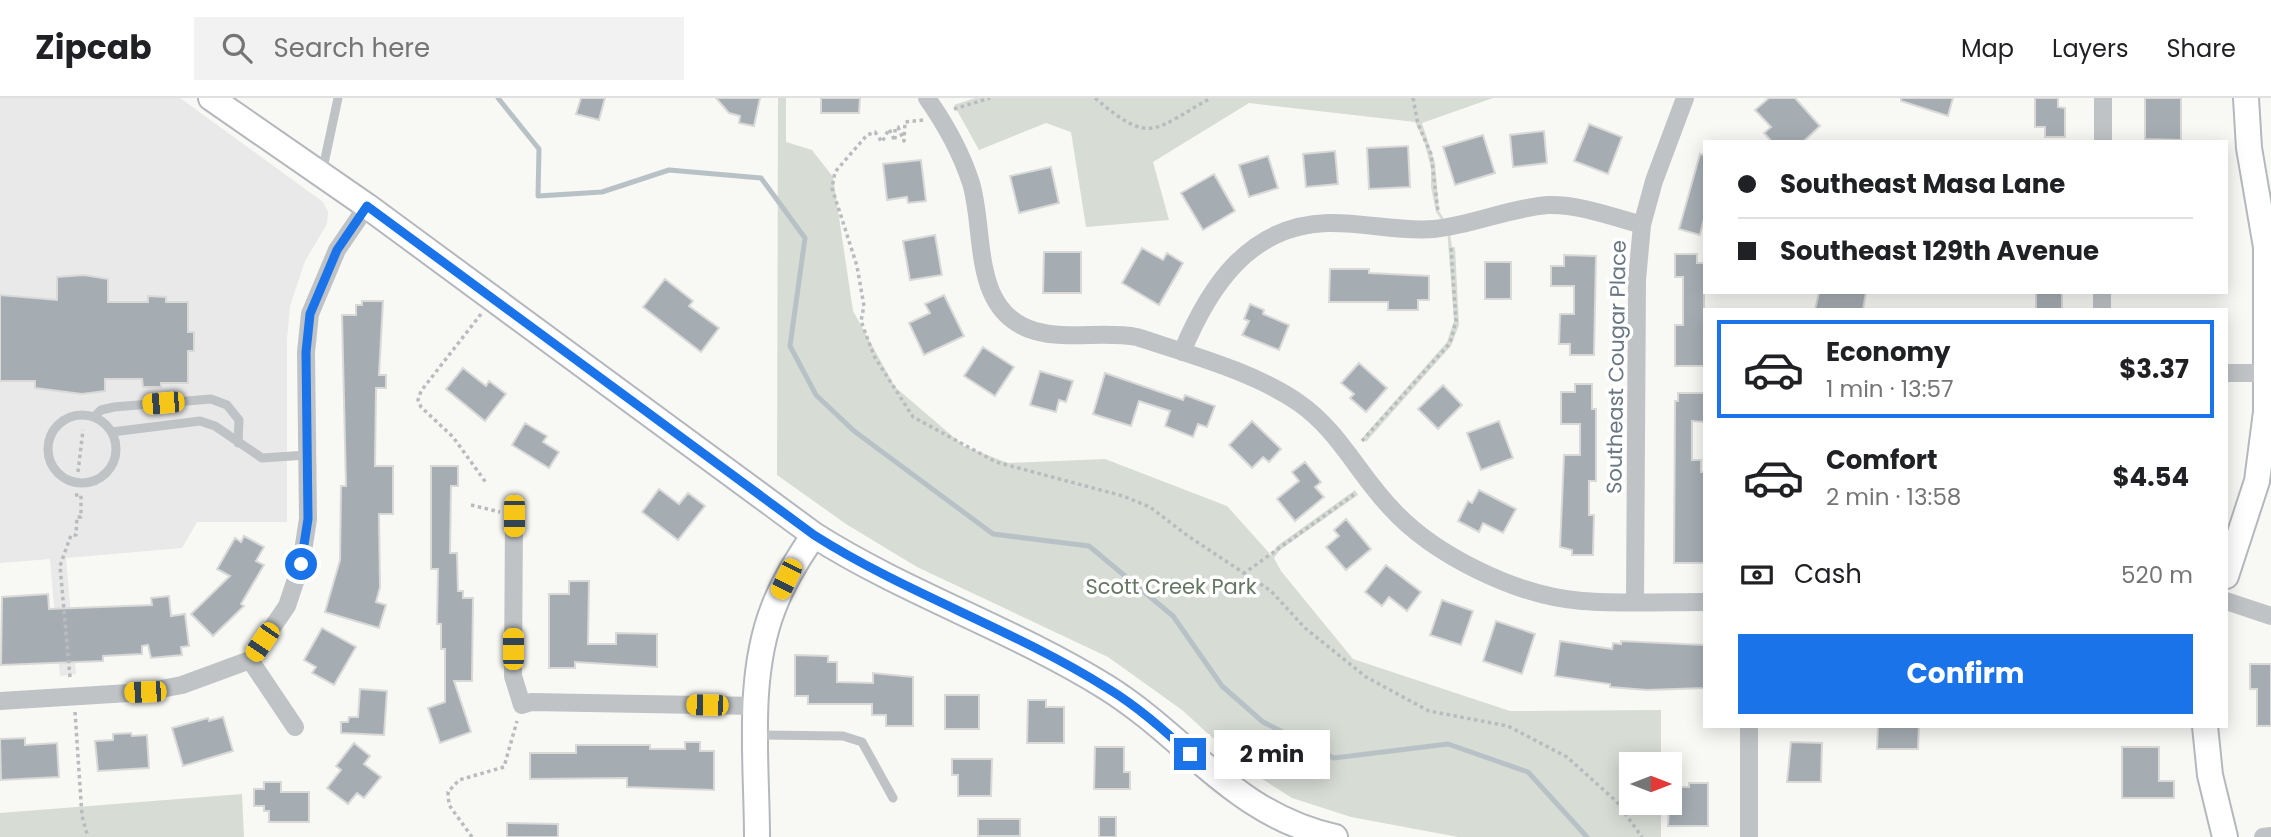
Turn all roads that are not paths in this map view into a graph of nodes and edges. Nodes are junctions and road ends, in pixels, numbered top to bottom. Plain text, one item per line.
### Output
1 (211, 98) edge
2 (338, 98) edge
3 (927, 98) edge
4 (1685, 98) edge
5 (2103, 98) edge
6 (2246, 98) edge
7 (2103, 140) edge
8 (321, 175) junction
9 (367, 206) junction
10 (1642, 225) junction
11 (2269, 292) edge
12 (1182, 352) junction
13 (2268, 358) edge
14 (2228, 372) edge
15 (94, 417) junction
16 (112, 432) junction
17 (238, 443) junction
18 (307, 455) junction
19 (514, 516) road end
20 (814, 535) junction
21 (2228, 570) edge
22 (1635, 602) junction
23 (1703, 602) edge
24 (2228, 602) edge
25 (2271, 616) edge
26 (250, 660) junction
27 (0, 701) edge
28 (757, 706) junction
29 (295, 727) dead end
30 (1749, 728) edge
31 (2204, 728) edge
32 (757, 735) junction
33 (892, 798) dead end
34 (2271, 836) edge
35 (757, 837) edge
36 (1335, 837) edge
37 (1749, 837) edge
38 (2225, 837) edge
39 (2263, 837) edge

1 - 8 main road
2 - 8 lane
3 - 12 street
4 - 10 street, Southeast Cougar Place
5 - 7 street
6 - 11 main road
8 - 9 main road
9 - 18 street
9 - 20 main road
10 - 12 street
10 - 22 street, Southeast Cougar Place
11 - 13 main road
12 - 22 street
13 - 14 street
13 - 21 main road
15 - 16 lane
15 - 16 lane
15 - 17 lane
16 - 17 lane
17 - 18 lane
18 - 26 street
19 - 28 street
20 - 28 main road
20 - 36 main road
22 - 23 street
24 - 25 street
26 - 27 street
26 - 29 street
28 - 32 main road
30 - 37 street
31 - 38 main road
32 - 33 lane
32 - 35 main road
34 - 39 street

